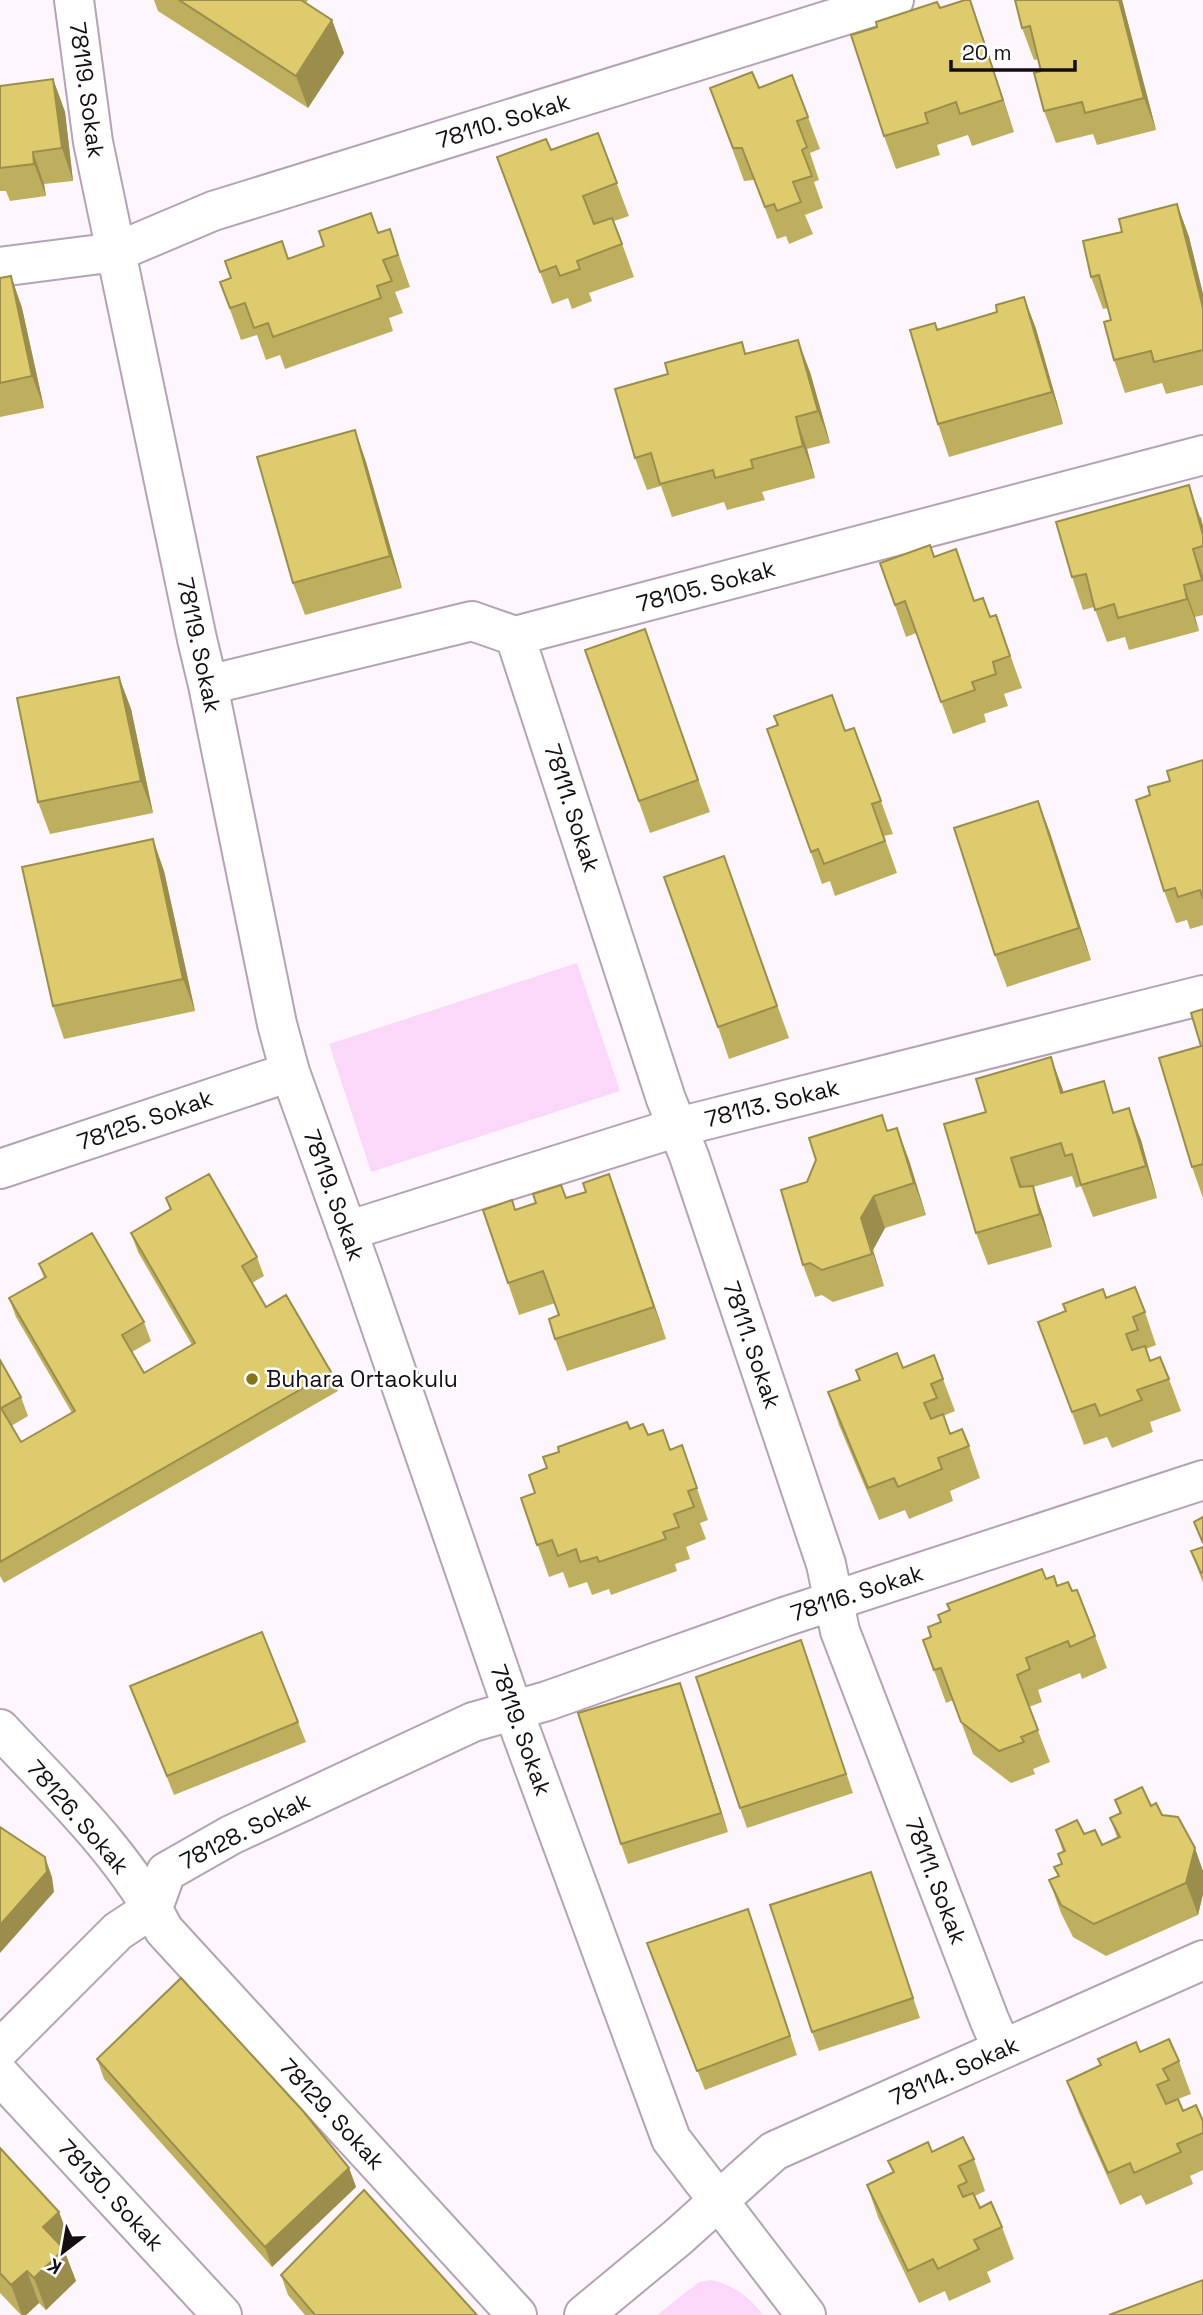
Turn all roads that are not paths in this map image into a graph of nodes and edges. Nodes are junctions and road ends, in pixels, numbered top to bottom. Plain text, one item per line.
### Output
1 (74, 0) edge
2 (894, 0) edge
3 (116, 252) junction
4 (0, 267) edge
5 (1203, 455) edge
6 (515, 636) junction
7 (208, 685) junction
8 (1203, 995) edge
9 (290, 1072) junction
10 (678, 1127) junction
11 (0, 1169) edge
12 (347, 1231) junction
13 (1203, 1480) edge
14 (834, 1601) junction
15 (513, 1710) junction
16 (0, 1729) edge
17 (153, 1908) junction
18 (1203, 1960) edge
19 (0, 2049) edge
20 (1002, 2049) junction
21 (0, 2074) edge
22 (717, 2201) junction
23 (222, 2315) edge
24 (517, 2315) edge
25 (583, 2315) edge
26 (806, 2315) edge

1 - 3 street, 78119. Sokak
2 - 3 street, 78110. Sokak
3 - 4 street, 78110. Sokak
3 - 7 street, 78119. Sokak
5 - 6 street, 78105. Sokak
6 - 7 street
6 - 10 street, 78111. Sokak
7 - 9 street, 78119. Sokak
8 - 10 street, 78113. Sokak
9 - 11 street, 78125. Sokak
9 - 12 street, 78119. Sokak
10 - 12 street, 78113. Sokak
10 - 14 street, 78111. Sokak
12 - 15 street, 78119. Sokak
13 - 14 street, 78116. Sokak
14 - 15 street, 78116. Sokak
14 - 20 street, 78111. Sokak
15 - 17 street, 78128. Sokak
15 - 22 street, 78119. Sokak
16 - 17 street, 78126. Sokak
17 - 19 street
17 - 24 street, 78129. Sokak
18 - 20 street, 78114. Sokak
20 - 22 street, 78114. Sokak
21 - 23 street, 78130. Sokak
22 - 25 street
22 - 26 street, 78119. Sokak

